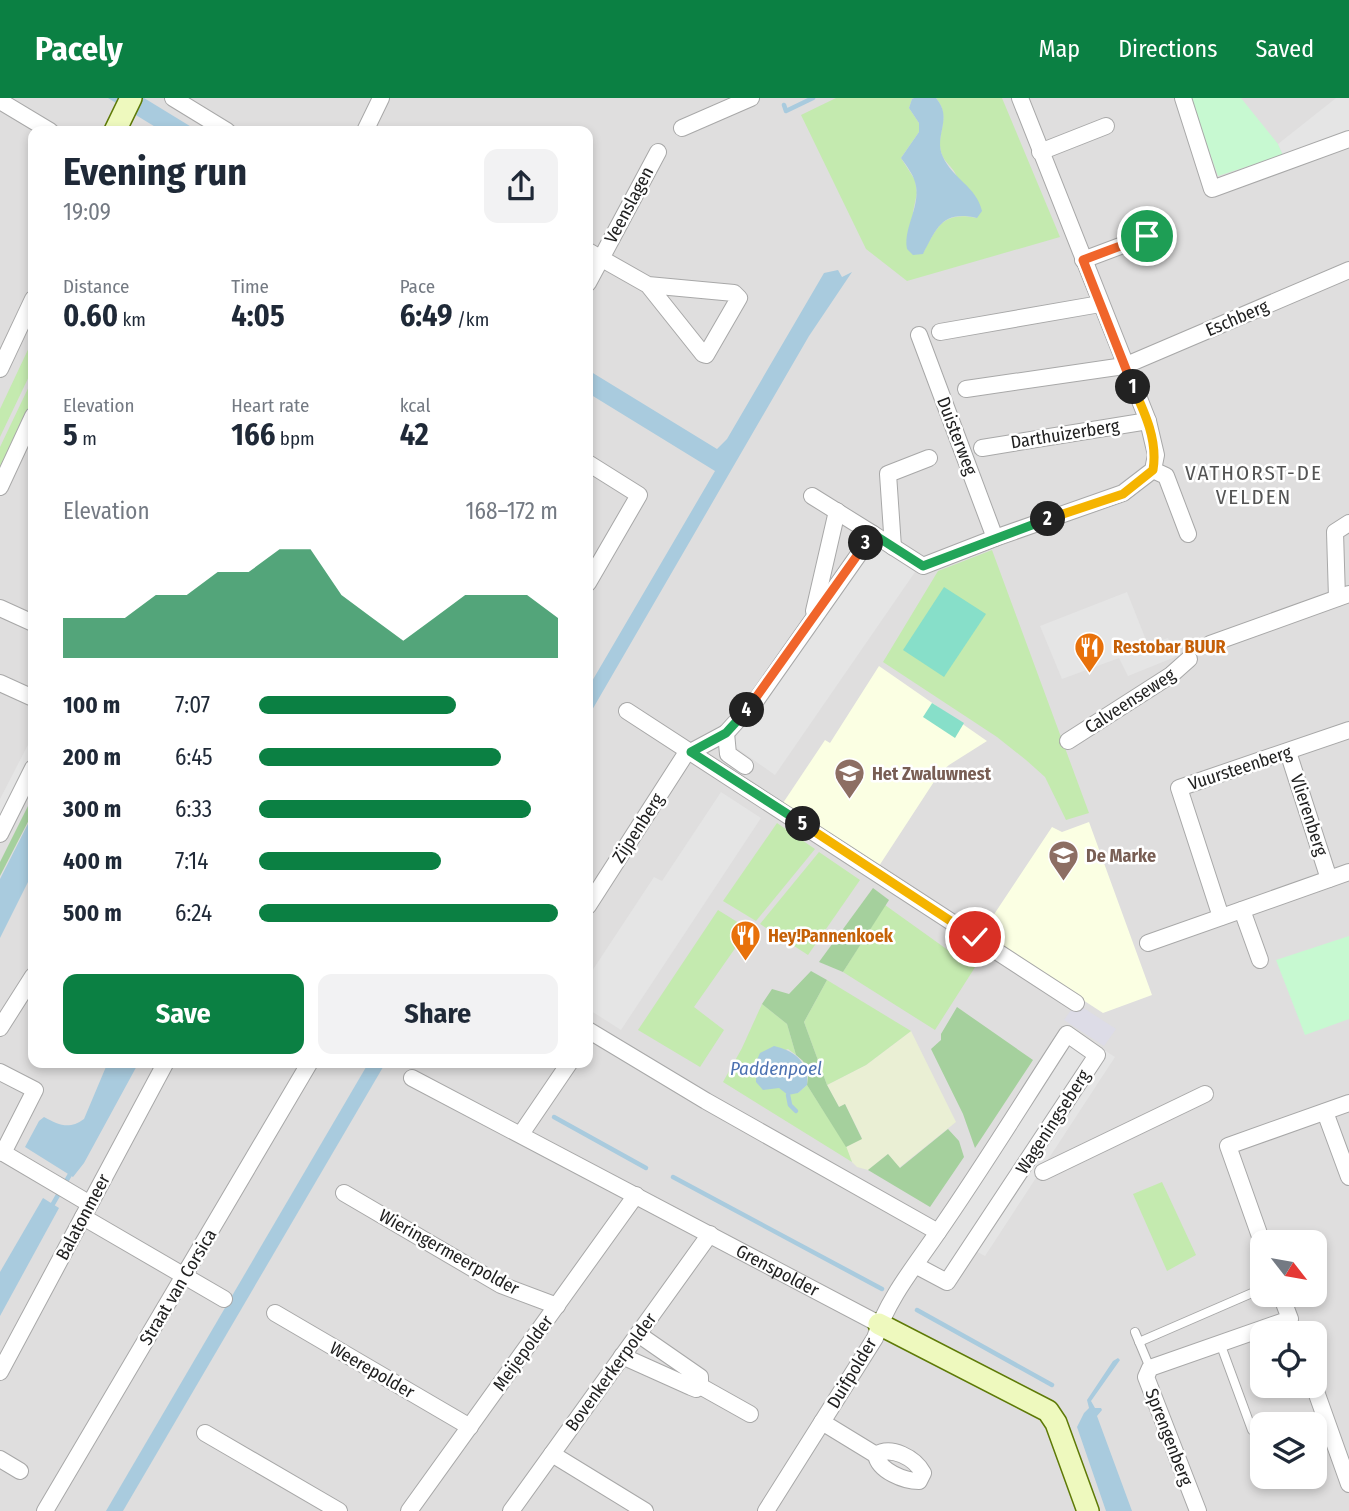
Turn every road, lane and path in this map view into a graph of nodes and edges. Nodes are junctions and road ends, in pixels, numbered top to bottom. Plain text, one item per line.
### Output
1 (173, 98) edge
2 (381, 98) edge
3 (751, 98) edge
4 (1020, 98) edge
5 (1183, 98) edge
6 (0, 101) edge
7 (128, 104) edge
8 (42, 126) edge
9 (117, 126) edge
10 (220, 126) edge
11 (370, 126) edge
12 (1106, 126) dead end
13 (682, 128) dead end
14 (1349, 139) edge
15 (658, 152) dead end
16 (1040, 152) junction
17 (1147, 236) dead end
18 (594, 254) edge
19 (1083, 260) junction
20 (1349, 270) edge
21 (648, 285) junction
22 (1100, 304) junction
23 (28, 310) edge
24 (940, 332) dead end
25 (919, 335) dead end
26 (1124, 366) junction
27 (0, 369) edge
28 (966, 389) dead end
29 (1148, 421) junction
30 (28, 427) edge
31 (982, 448) dead end
32 (929, 458) dead end
33 (593, 466) edge
34 (1153, 470) junction
35 (0, 487) edge
36 (811, 495) dead end
37 (837, 511) junction
38 (1349, 523) edge
39 (873, 534) junction
40 (1188, 534) dead end
41 (995, 538) junction
42 (894, 547) junction
43 (593, 574) edge
44 (1343, 596) edge
45 (0, 608) edge
46 (812, 619) junction
47 (28, 621) edge
48 (1210, 644) dead end
49 (1189, 659) dead end
50 (0, 683) edge
51 (28, 696) edge
52 (627, 711) dead end
53 (1349, 730) edge
54 (726, 733) junction
55 (1069, 741) dead end
56 (691, 752) junction
57 (1288, 752) junction
58 (745, 766) dead end
59 (28, 778) edge
60 (0, 834) edge
61 (1349, 872) edge
62 (1329, 879) junction
63 (593, 898) edge
64 (1242, 910) junction
65 (1221, 917) junction
66 (1148, 943) dead end
67 (1260, 960) dead end
68 (28, 984) edge
69 (1076, 1003) dead end
70 (0, 1028) edge
71 (593, 1035) edge
72 (163, 1068) edge
73 (306, 1068) edge
74 (566, 1068) edge
75 (0, 1072) edge
76 (412, 1078) dead end
77 (1205, 1094) dead end
78 (1349, 1103) edge
79 (1325, 1112) junction
80 (521, 1134) junction
81 (2, 1152) edge
82 (1043, 1172) dead end
83 (1349, 1177) edge
84 (344, 1193) dead end
85 (636, 1195) junction
86 (83, 1205) junction
87 (1258, 1230) edge
88 (939, 1232) junction
89 (710, 1234) junction
90 (915, 1265) junction
91 (184, 1276) junction
92 (1250, 1294) edge
93 (224, 1299) dead end
94 (557, 1306) junction
95 (275, 1313) dead end
96 (879, 1324) junction
97 (1135, 1332) dead end
98 (638, 1334) junction
99 (1250, 1336) edge
100 (1139, 1342) junction
101 (1220, 1343) junction
102 (622, 1356) junction
103 (1150, 1368) junction
104 (0, 1372) edge
105 (701, 1386) junction
106 (1318, 1398) edge
107 (750, 1414) dead end
108 (822, 1422) junction
109 (1250, 1425) edge
110 (470, 1427) junction
111 (205, 1433) dead end
112 (552, 1454) junction
113 (876, 1455) dead end
114 (0, 1459) edge
115 (20, 1471) dead end
116 (1349, 1484) edge
117 (45, 1511) edge
118 (339, 1511) edge
119 (410, 1511) edge
120 (511, 1511) edge
121 (645, 1511) edge
122 (766, 1511) edge
123 (1088, 1511) edge
124 (1198, 1511) edge

1 - 10 street
2 - 11 street
3 - 13 street
4 - 16 street, Darthuizerberg
5 - 14 street
6 - 8 street
7 - 9 street
12 - 16 street
15 - 18 street, Veenslagen
16 - 19 street, Darthuizerberg
17 - 19 street
18 - 21 street, Veenslagen
19 - 22 street, Darthuizerberg
20 - 26 street, Eschberg
21 - 21 street, Veenslagen
22 - 24 street
22 - 26 street, Darthuizerberg
23 - 27 street
25 - 41 street, Duisterweg
26 - 28 street
26 - 29 street, Darthuizerberg
29 - 31 street, Darthuizerberg
29 - 34 street, Darthuizerberg
30 - 35 street
32 - 42 street
33 - 43 street
34 - 40 street
34 - 41 street
36 - 37 street
37 - 39 street
37 - 46 street
38 - 44 street
39 - 42 street
39 - 46 street
41 - 42 street
44 - 48 street
45 - 47 street
46 - 54 street
49 - 55 street, Calveenseweg
50 - 51 street
52 - 56 street
53 - 57 street, Vuursteenberg
54 - 56 street
54 - 58 street
56 - 63 street, Zijpenberg
56 - 69 street
57 - 62 street, Vlierenberg
57 - 65 street, Vuursteenberg
59 - 60 street
61 - 62 street
62 - 64 street
64 - 65 street
64 - 67 street
65 - 66 street
68 - 70 street
71 - 88 street
72 - 86 street, Balatonmeer
73 - 91 street, Straat van Corsica
74 - 80 street
75 - 81 street
76 - 80 street, Grenspolder
77 - 82 street, Wageningseberg
78 - 79 street
79 - 83 street
79 - 87 street
80 - 85 street, Grenspolder
81 - 86 street
84 - 94 street, Wieringermeerpolder
85 - 89 street, Grenspolder
85 - 94 street, Meijepolder
86 - 91 street
86 - 104 street, Balatonmeer
88 - 90 street, Wageningseberg
88 - 90 street, Wageningseberg
89 - 96 street, Grenspolder
89 - 98 street, Bovenkerkerpolder
90 - 96 street, Wageningseberg
91 - 93 street
91 - 117 street, Straat van Corsica
92 - 100 lane
94 - 110 street, Meijepolder
95 - 110 street, Weerepolder
96 - 108 street, Duifpolder
96 - 123 street, Grenspolder
97 - 100 lane
98 - 102 street, Bovenkerkerpolder
98 - 105 street
99 - 101 street, Sprengenberg
100 - 103 lane
101 - 103 street, Sprengenberg
101 - 109 lane
102 - 105 street
102 - 112 street, Bovenkerkerpolder
103 - 124 street, Sprengenberg
105 - 107 street
106 - 116 street
108 - 113 street, Duifpolder
108 - 122 street, Duifpolder
110 - 119 street, Meijepolder
111 - 118 street
112 - 120 street, Bovenkerkerpolder
112 - 121 street
114 - 115 street

